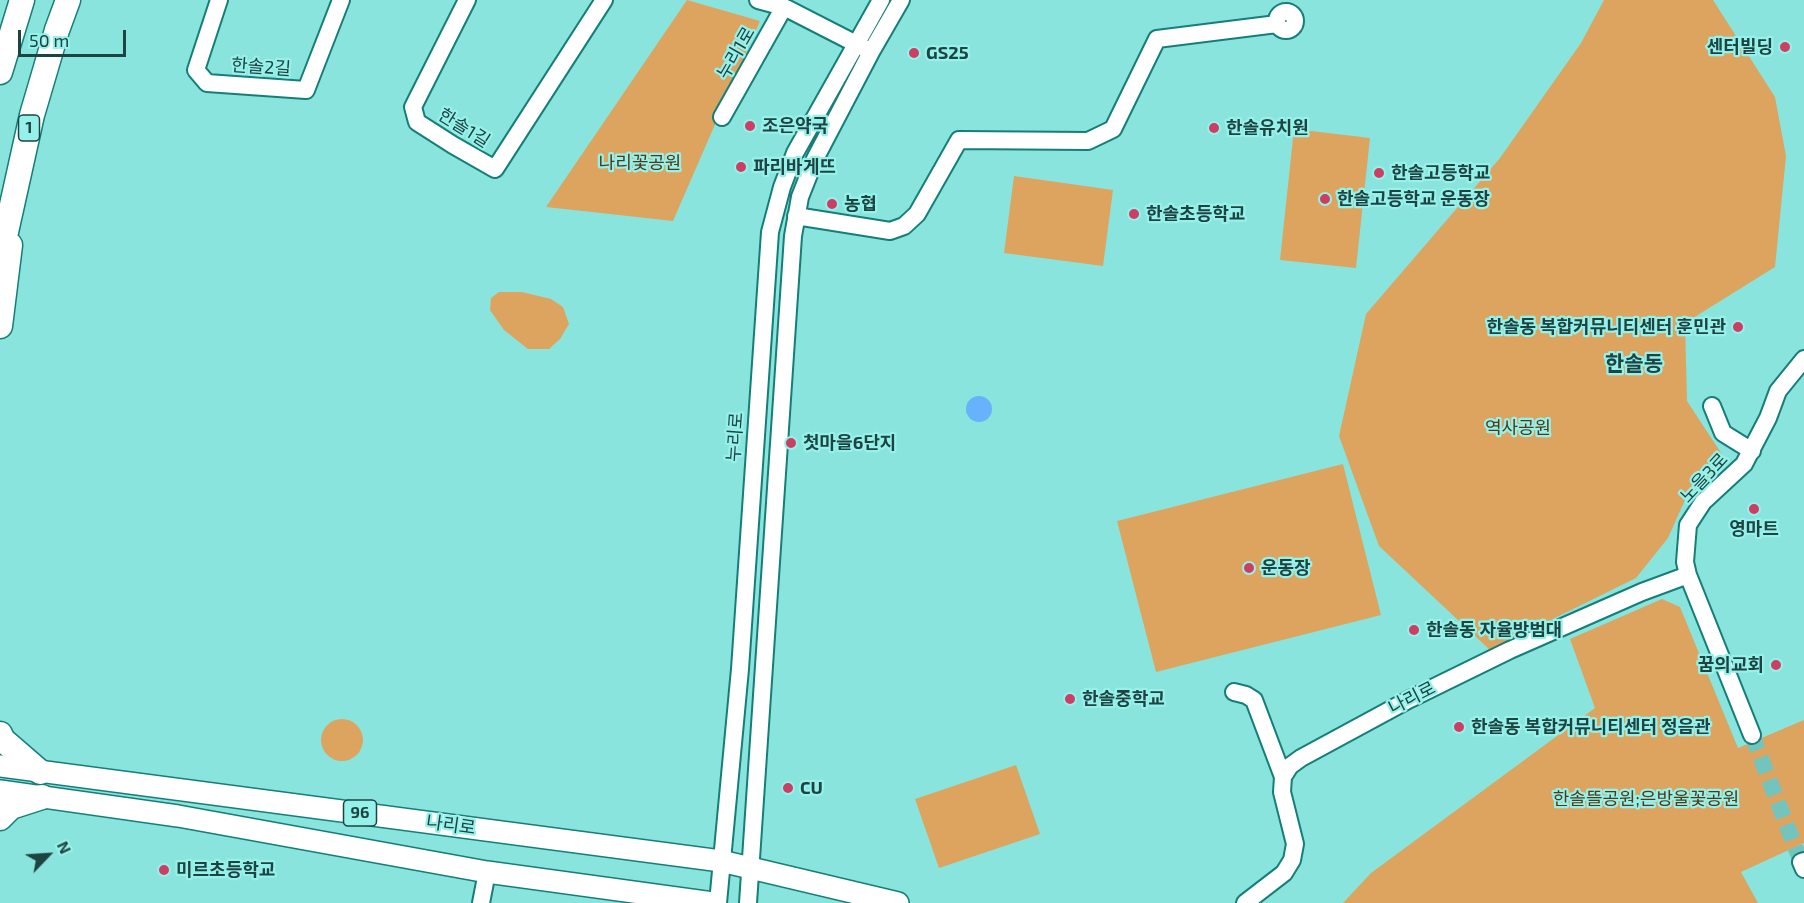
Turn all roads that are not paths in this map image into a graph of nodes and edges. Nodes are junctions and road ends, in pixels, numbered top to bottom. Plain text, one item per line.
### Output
1 (22, 0) edge
2 (68, 0) edge
3 (219, 0) edge
4 (341, 0) edge
5 (467, 0) edge
6 (604, 0) edge
7 (758, 0) edge
8 (881, 0) edge
9 (901, 0) edge
10 (784, 8) junction
11 (1277, 24) dead end
12 (864, 48) junction
13 (0, 72) edge
14 (722, 117) dead end
15 (23, 150) junction
16 (796, 216) junction
17 (0, 259) edge
18 (0, 326) edge
19 (1804, 359) edge
20 (1712, 406) dead end
21 (1752, 451) junction
22 (1688, 575) junction
23 (1234, 692) dead end
24 (0, 734) edge
25 (1752, 735) tunnel mouth
26 (0, 766) edge
27 (40, 772) junction
28 (1283, 777) junction
29 (0, 791) edge
30 (42, 797) junction
31 (0, 818) edge
32 (721, 861) junction
33 (750, 867) junction
34 (487, 872) junction
35 (482, 903) edge
36 (715, 903) edge
37 (748, 903) edge
38 (898, 903) edge
39 (1245, 903) edge

1 - 13 highway
2 - 15 highway, 1
3 - 4 street, 한솔2길
5 - 6 street, 한솔1길
7 - 10 street
8 - 12 street, 누리로
9 - 12 street, 누리로
10 - 12 street
10 - 14 street, 누리1로
11 - 16 street
12 - 16 street, 누리로
12 - 32 street, 누리로
15 - 17 highway, 1
15 - 18 highway
16 - 33 street, 누리로
19 - 21 street, 노을3로
20 - 21 street
21 - 22 street, 노을3로
22 - 25 street, 노을3로
22 - 28 street, 나리로
23 - 28 street
24 - 27 highway
26 - 27 main road, 나리로 / 96
27 - 32 main road, 나리로 / 96
28 - 39 street
29 - 30 main road, 96
30 - 31 highway
30 - 34 main road, 96
32 - 33 main road, 나리로 / 96
32 - 36 street, 누리로
33 - 37 street, 누리로
33 - 38 main road, 나리로 / 96
34 - 35 street
34 - 36 main road, 96

